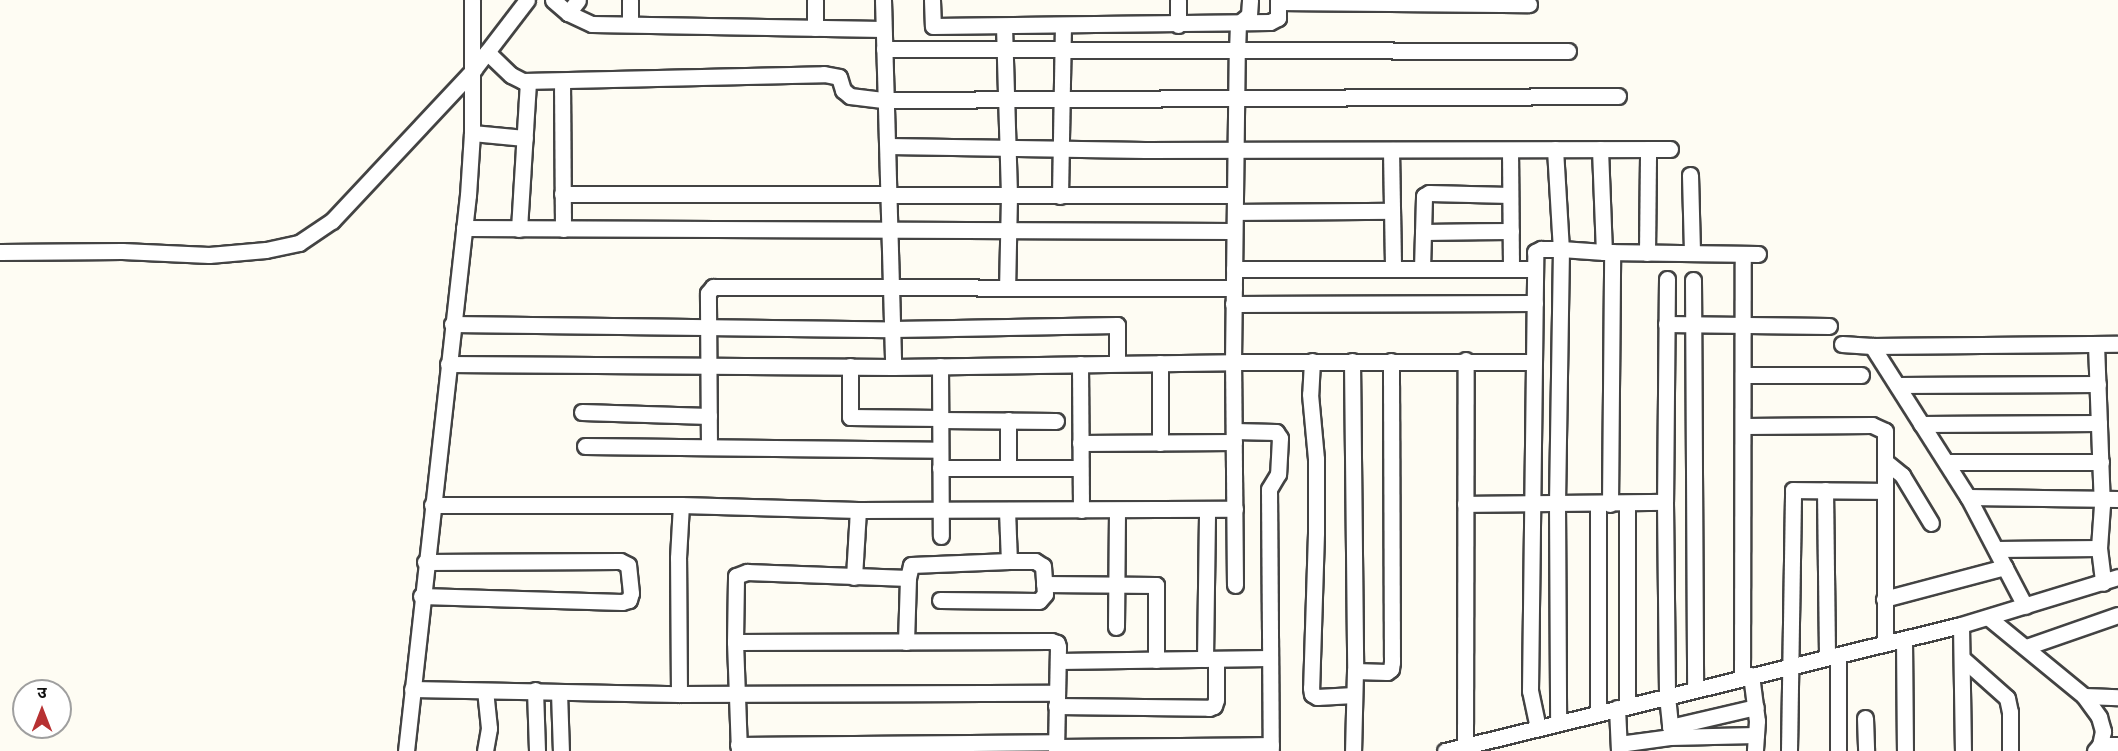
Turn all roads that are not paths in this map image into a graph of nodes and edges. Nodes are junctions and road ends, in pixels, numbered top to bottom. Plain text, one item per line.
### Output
1 (472, 0) edge
2 (527, 0) edge
3 (552, 0) edge
4 (578, 0) edge
5 (630, 0) edge
6 (815, 0) edge
7 (883, 0) edge
8 (932, 0) edge
9 (1178, 0) edge
10 (1250, 0) edge
11 (1278, 1) edge
12 (1529, 4) dead end
13 (568, 13) junction
14 (630, 24) junction
15 (1238, 24) junction
16 (1178, 25) junction
17 (1004, 26) junction
18 (1063, 26) junction
19 (815, 28) junction
20 (884, 29) junction
21 (884, 49) junction
22 (1006, 51) junction
23 (1064, 51) junction
24 (1568, 51) dead end
25 (486, 52) junction
26 (1237, 52) junction
27 (474, 69) junction
28 (528, 81) junction
29 (562, 81) junction
30 (1618, 96) dead end
31 (885, 99) junction
32 (1007, 99) junction
33 (1063, 99) junction
34 (1236, 99) junction
35 (472, 133) junction
36 (525, 138) junction
37 (888, 146) junction
38 (1008, 149) junction
39 (1062, 149) junction
40 (1555, 149) junction
41 (1600, 149) junction
42 (1648, 149) junction
43 (1670, 149) dead end
44 (1235, 150) junction
45 (1391, 150) junction
46 (1510, 150) junction
47 (1690, 175) dead end
48 (562, 194) junction
49 (1235, 195) junction
50 (1510, 195) junction
51 (888, 196) junction
52 (1009, 196) junction
53 (1060, 196) junction
54 (1392, 211) junction
55 (1234, 212) junction
56 (464, 228) junction
57 (519, 229) junction
58 (563, 229) junction
59 (1008, 231) junction
60 (1234, 231) junction
61 (1511, 231) junction
62 (889, 232) junction
63 (1423, 232) junction
64 (1561, 249) junction
65 (0, 252) edge
66 (1608, 252) junction
67 (1647, 253) junction
68 (1692, 253) junction
69 (1234, 268) junction
70 (1393, 269) junction
71 (1422, 269) junction
72 (1511, 269) junction
73 (1535, 269) junction
74 (1667, 279) dead end
75 (1693, 280) dead end
76 (1007, 288) junction
77 (891, 289) junction
78 (1233, 296) junction
79 (1535, 303) junction
80 (452, 324) junction
81 (1666, 324) junction
82 (709, 326) junction
83 (1695, 326) junction
84 (1743, 326) junction
85 (1829, 326) dead end
86 (892, 329) junction
87 (1842, 344) dead end
88 (2096, 344) junction
89 (2118, 344) edge
90 (1872, 346) junction
91 (1466, 360) junction
92 (1312, 361) junction
93 (1352, 361) junction
94 (1391, 361) junction
95 (1233, 362) junction
96 (1533, 362) junction
97 (1117, 363) junction
98 (1160, 363) junction
99 (448, 364) junction
100 (1080, 364) junction
101 (709, 365) junction
102 (850, 366) junction
103 (940, 366) junction
104 (893, 367) junction
105 (1744, 375) junction
106 (1861, 375) dead end
107 (2098, 384) junction
108 (1897, 386) junction
109 (582, 412) dead end
110 (710, 416) junction
111 (940, 419) junction
112 (1008, 420) junction
113 (1056, 421) dead end
114 (2099, 423) junction
115 (1921, 424) junction
116 (1744, 426) junction
117 (1234, 437) junction
118 (1080, 443) junction
119 (1160, 443) junction
120 (585, 446) dead end
121 (710, 447) junction
122 (940, 450) junction
123 (1886, 462) junction
124 (1946, 462) junction
125 (2101, 462) junction
126 (940, 468) junction
127 (1008, 468) junction
128 (1080, 468) junction
129 (1825, 490) junction
130 (1885, 491) junction
131 (1968, 497) junction
132 (2118, 498) edge
133 (2101, 499) junction
134 (1665, 502) junction
135 (1557, 503) junction
136 (1627, 503) junction
137 (1465, 504) junction
138 (1532, 504) junction
139 (1604, 504) junction
140 (432, 505) junction
141 (681, 505) junction
142 (858, 510) junction
143 (940, 510) junction
144 (1007, 510) junction
145 (1081, 510) junction
146 (1117, 510) junction
147 (1208, 510) junction
148 (1234, 510) junction
149 (1931, 522) dead end
150 (941, 536) dead end
151 (2099, 548) junction
152 (1996, 549) junction
153 (1009, 561) junction
154 (425, 562) junction
155 (2005, 567) junction
156 (854, 577) junction
157 (2118, 577) edge
158 (908, 578) junction
159 (2103, 583) junction
160 (1044, 584) junction
161 (1116, 585) junction
162 (1235, 585) dead end
163 (421, 596) junction
164 (1884, 599) junction
165 (940, 600) dead end
166 (2025, 606) junction
167 (2118, 615) edge
168 (1989, 618) junction
169 (1961, 625) junction
170 (1116, 627) dead end
171 (1905, 639) junction
172 (735, 642) junction
173 (906, 642) junction
174 (1885, 644) junction
175 (2026, 647) junction
176 (1832, 656) junction
177 (1269, 658) junction
178 (1962, 658) junction
179 (1210, 659) junction
180 (1156, 660) junction
181 (1058, 661) junction
182 (1790, 666) junction
183 (1355, 672) junction
184 (1746, 677) junction
185 (412, 689) junction
186 (1695, 689) junction
187 (535, 690) junction
188 (485, 692) junction
189 (559, 692) junction
190 (679, 694) junction
191 (736, 694) junction
192 (1354, 695) junction
193 (1667, 696) junction
194 (2084, 696) junction
195 (2118, 697) edge
196 (1056, 699) junction
197 (1622, 707) junction
198 (1756, 707) junction
199 (1598, 713) junction
200 (1865, 718) dead end
201 (1558, 723) junction
202 (1538, 728) junction
203 (1756, 735) junction
204 (1670, 738) edge
205 (1502, 744) edge
206 (1465, 745) junction
207 (2118, 745) edge
208 (1056, 747) edge
209 (739, 748) edge
210 (1271, 748) edge
211 (1619, 748) edge
212 (2098, 748) edge
213 (406, 751) edge
214 (485, 751) edge
215 (537, 751) edge
216 (561, 751) edge
217 (1353, 751) edge
218 (1445, 751) edge
219 (1755, 751) edge
220 (1789, 751) edge
221 (1838, 751) edge
222 (1866, 751) edge
223 (1905, 751) edge
224 (1963, 751) edge
225 (2010, 751) edge

1 - 27 street
2 - 25 street
3 - 13 street
4 - 13 street
5 - 14 street
6 - 19 street
7 - 20 street
8 - 17 street
9 - 16 street
10 - 15 street
11 - 12 street
11 - 15 street
13 - 14 street
14 - 19 street
15 - 16 street
15 - 26 street
16 - 18 street
17 - 18 street
17 - 22 street
18 - 23 street
19 - 20 street
20 - 21 street
21 - 22 street
21 - 31 street
22 - 23 street
22 - 32 street
23 - 26 street
23 - 33 street
24 - 26 street
25 - 27 street
25 - 28 street
26 - 34 street
27 - 35 street
27 - 65 street
28 - 29 street
28 - 36 street
29 - 31 street
29 - 48 street
30 - 34 street
31 - 32 street
31 - 37 street
32 - 33 street
32 - 38 street
33 - 34 street
33 - 39 street
34 - 44 street
35 - 36 street
35 - 56 street
36 - 57 street
37 - 38 street
37 - 51 street
38 - 39 street
38 - 52 street
39 - 44 street
39 - 53 street
40 - 41 street
40 - 46 street
40 - 64 street
41 - 42 street
41 - 66 street
42 - 43 street
42 - 67 street
44 - 45 street
44 - 49 street
45 - 46 street
45 - 54 street
46 - 50 street
47 - 68 street
48 - 51 street
48 - 58 street
49 - 53 street
49 - 55 street
50 - 61 street
50 - 63 street
51 - 52 street
51 - 62 street
52 - 53 street
52 - 59 street
54 - 55 street
54 - 70 street
55 - 60 street
56 - 57 street
56 - 80 street
57 - 58 street
58 - 62 street
59 - 60 street
59 - 62 street
59 - 76 street
60 - 69 street
61 - 63 street
61 - 72 street
62 - 77 street
63 - 71 street
64 - 66 street
64 - 73 street
64 - 135 street
66 - 67 street
66 - 139 street
67 - 68 street
68 - 84 street
69 - 70 street
69 - 78 street
70 - 71 street
71 - 72 street
72 - 73 street
73 - 79 street
74 - 81 street
75 - 83 street
76 - 77 street
76 - 78 street
77 - 82 street
77 - 86 street
78 - 79 street
78 - 95 street
79 - 96 street
80 - 82 street
80 - 99 street
81 - 83 street
81 - 134 street
82 - 86 street
82 - 101 street
83 - 84 street
83 - 186 street
84 - 85 street
84 - 105 street
86 - 97 street
86 - 104 street
87 - 90 street
88 - 89 street
88 - 90 street
88 - 107 street
90 - 108 street
91 - 94 street
91 - 96 street
91 - 137 street
92 - 93 street
92 - 95 street
92 - 192 street
93 - 94 street
93 - 183 street
94 - 183 street
95 - 98 street
95 - 117 street
96 - 138 street
97 - 98 street
97 - 100 street
98 - 119 street
99 - 101 street
99 - 140 street
100 - 103 street
100 - 118 street
101 - 102 street
101 - 110 street
102 - 104 street
102 - 111 street
103 - 104 street
103 - 111 street
105 - 106 street
105 - 116 street
107 - 108 street
107 - 114 street
108 - 115 street
109 - 110 street
110 - 121 street
111 - 112 street
111 - 122 street
112 - 113 street
112 - 127 street
114 - 115 street
114 - 125 street
115 - 124 street
116 - 123 street
116 - 184 street
117 - 119 street
117 - 148 street
117 - 177 street
118 - 119 street
118 - 128 street
120 - 121 street
121 - 122 street
122 - 126 street
123 - 130 street
123 - 149 street
124 - 125 street
124 - 131 street
125 - 133 street
126 - 127 street
126 - 143 street
127 - 128 street
128 - 145 street
129 - 130 street
129 - 176 street
129 - 182 street
130 - 164 street
131 - 133 street
131 - 152 street
132 - 133 street
133 - 151 street
134 - 136 street
134 - 193 street
135 - 138 street
135 - 139 street
135 - 201 street
136 - 139 street
136 - 197 street
137 - 138 street
137 - 206 street
138 - 202 street
139 - 199 street
140 - 141 street
140 - 154 street
141 - 142 street
141 - 190 street
142 - 143 street
142 - 156 street
143 - 144 street
143 - 150 street
144 - 145 street
144 - 153 street
145 - 146 street
146 - 147 street
146 - 161 street
147 - 148 street
147 - 179 street
148 - 162 street
151 - 152 street
151 - 159 street
152 - 155 street
153 - 158 street
153 - 160 street
154 - 163 street
154 - 163 street
155 - 164 street
155 - 166 street
156 - 158 street
156 - 172 street
157 - 159 street
158 - 173 street
159 - 166 street
160 - 161 street
160 - 165 street
161 - 170 street
161 - 180 street
163 - 185 street
164 - 174 street
166 - 168 street
167 - 175 street
168 - 169 street
168 - 175 street
169 - 171 street
169 - 178 street
171 - 174 street
171 - 223 street
172 - 173 street
172 - 191 street
173 - 181 street
174 - 176 street
175 - 194 street
176 - 182 street
176 - 221 street
177 - 179 street
177 - 210 street
178 - 224 street
178 - 225 street
179 - 180 street
179 - 196 street
180 - 181 street
181 - 196 street
182 - 184 street
182 - 220 street
183 - 192 street
184 - 186 street
184 - 198 street
185 - 188 street
185 - 213 street
186 - 193 street
187 - 188 street
187 - 189 street
187 - 215 street
188 - 214 street
189 - 190 street
189 - 216 street
190 - 191 street
191 - 196 street
191 - 209 street
192 - 217 street
193 - 197 street
193 - 204 street
194 - 195 street
194 - 212 street
196 - 208 street
197 - 199 street
197 - 211 street
198 - 203 street
198 - 204 street
199 - 201 street
200 - 222 street
201 - 202 street
202 - 205 street
203 - 204 street
203 - 219 street
204 - 211 street
205 - 206 street
206 - 218 street
207 - 212 street
208 - 209 street
208 - 210 street

